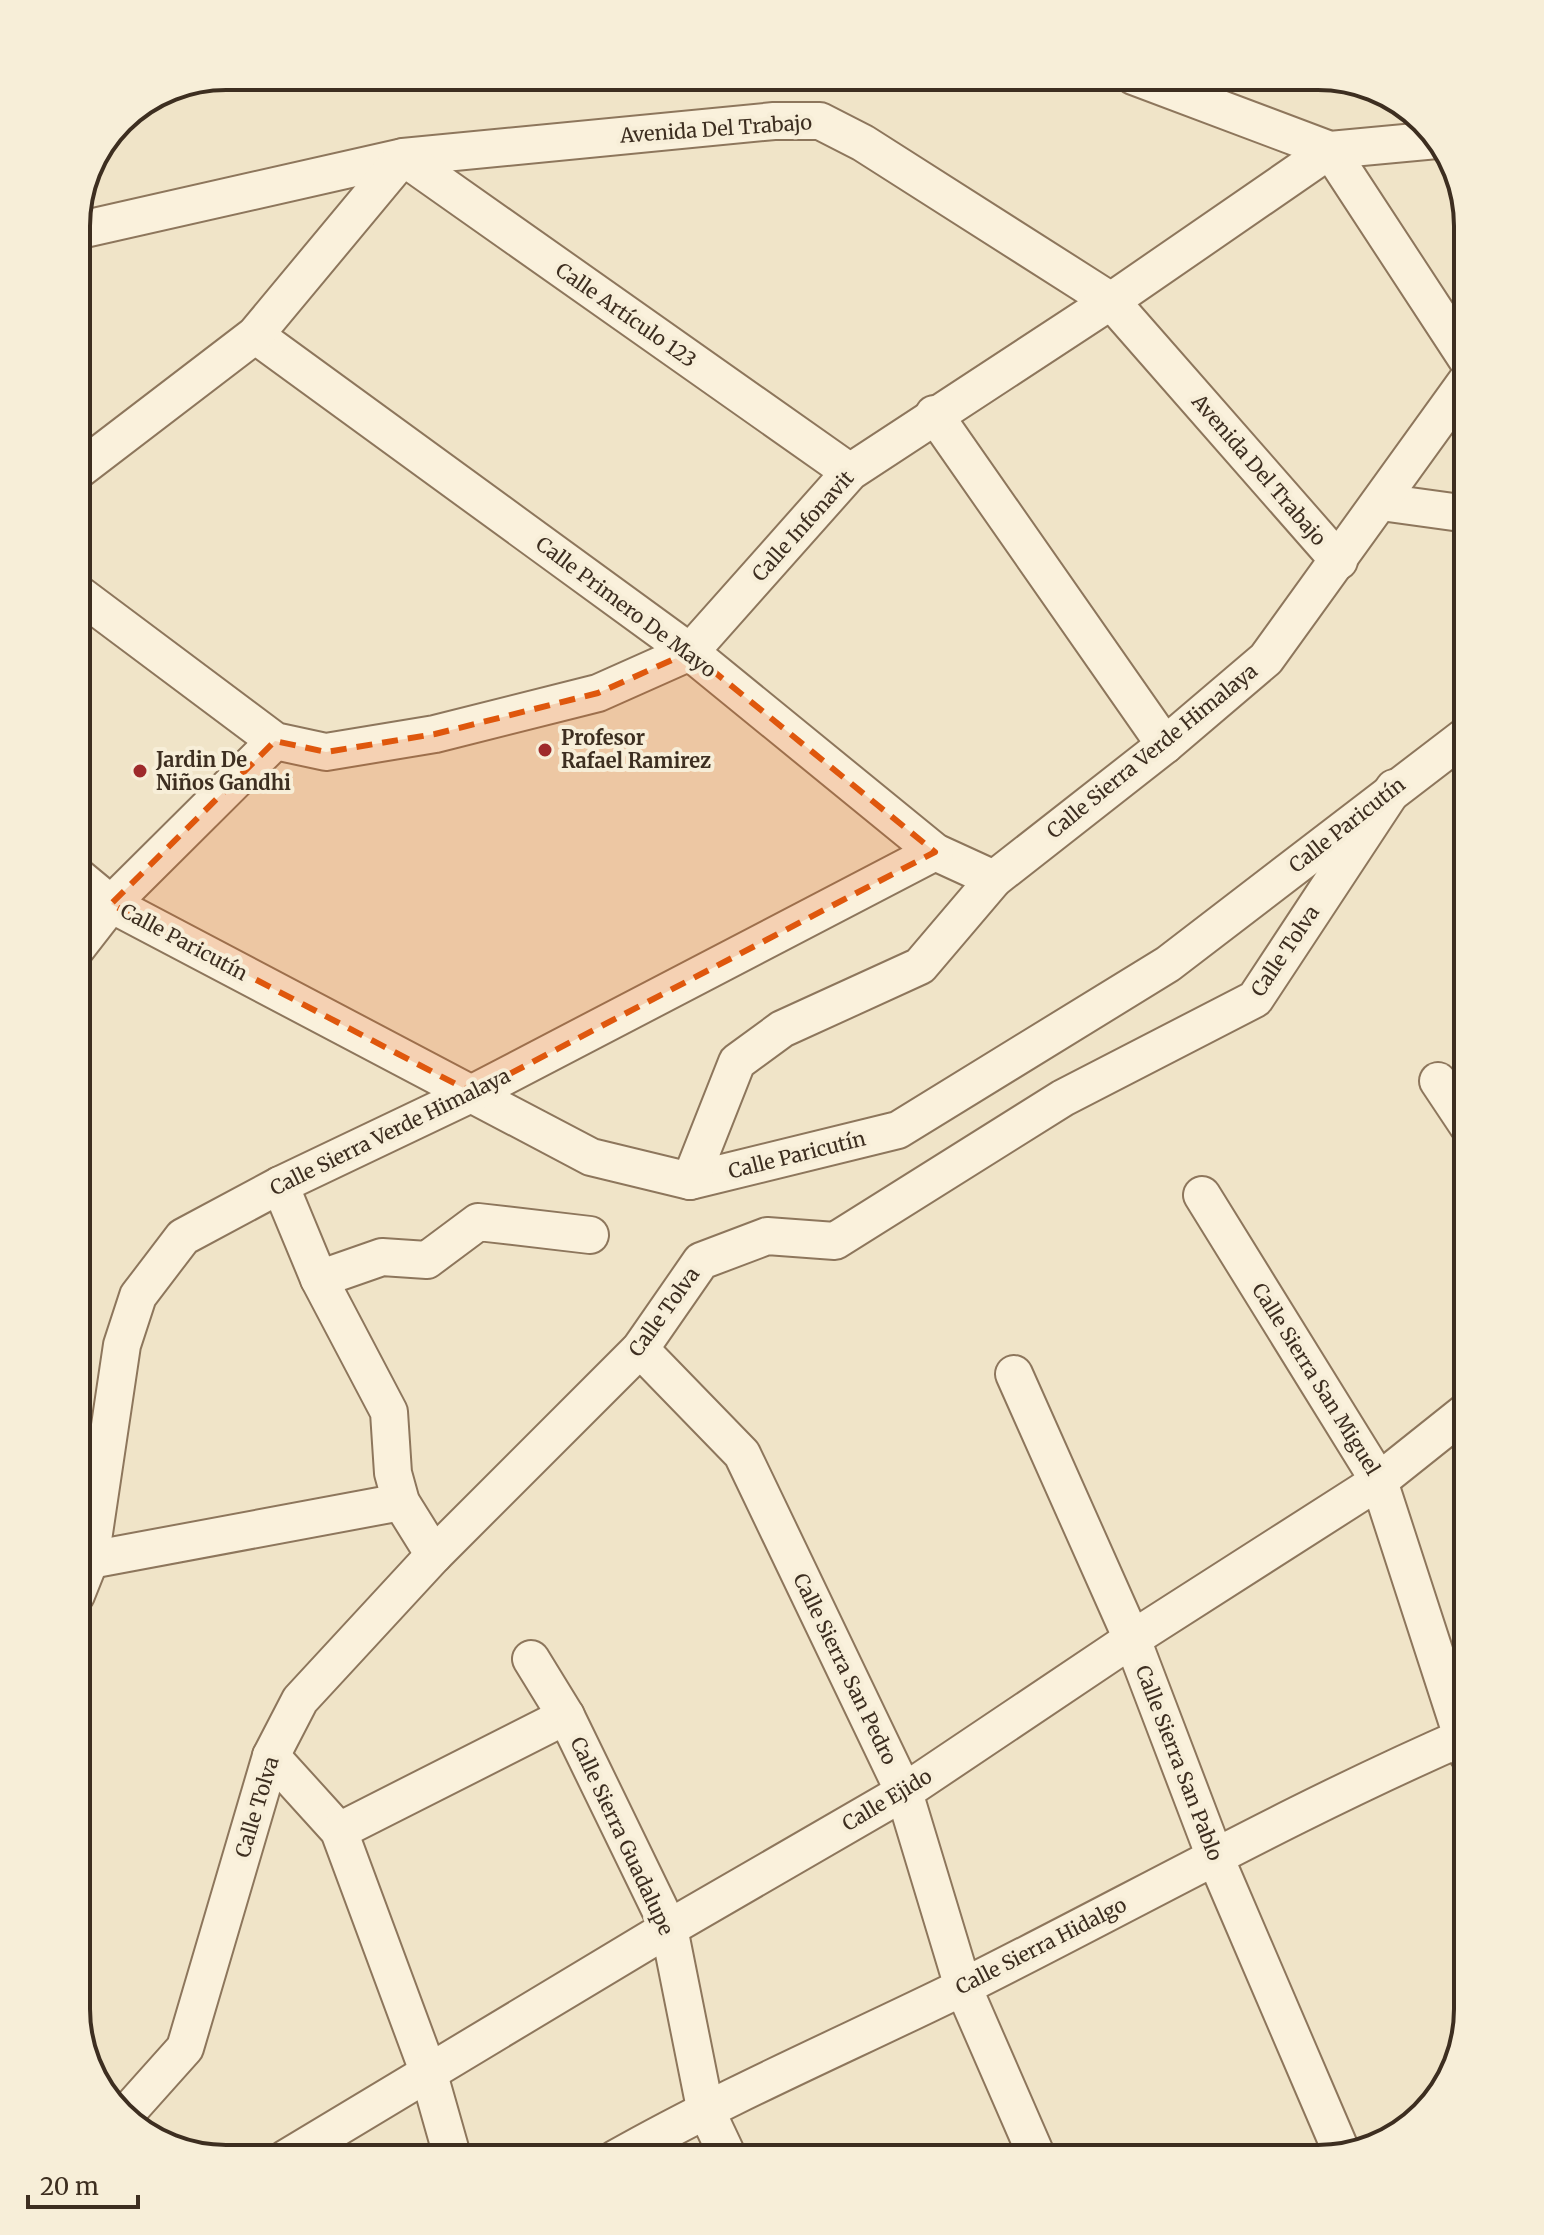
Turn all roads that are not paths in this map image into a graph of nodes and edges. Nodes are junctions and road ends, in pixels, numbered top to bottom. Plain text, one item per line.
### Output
1 (1170, 90) edge
2 (1424, 141) edge
3 (1330, 150) junction
4 (403, 157) junction
5 (90, 228) edge
6 (1111, 301) junction
7 (255, 335) junction
8 (1454, 340) edge
9 (1454, 399) edge
10 (934, 414) junction
11 (90, 461) edge
12 (850, 472) junction
13 (1381, 502) junction
14 (1454, 512) edge
15 (1339, 561) junction
16 (90, 602) edge
17 (690, 652) junction
18 (275, 741) junction
19 (1165, 745) junction
20 (1454, 748) edge
21 (1394, 788) junction
22 (935, 852) junction
23 (994, 879) junction
24 (90, 887) edge
25 (111, 904) junction
26 (90, 931) edge
27 (1438, 1081) dead end
28 (473, 1093) junction
29 (1454, 1105) edge
30 (690, 1181) junction
31 (280, 1185) junction
32 (1202, 1195) dead end
33 (590, 1235) dead end
34 (319, 1279) junction
35 (640, 1349) junction
36 (1014, 1374) dead end
37 (1454, 1421) edge
38 (1379, 1481) junction
39 (401, 1502) junction
40 (434, 1555) junction
41 (90, 1560) joint
42 (1132, 1639) junction
43 (531, 1659) dead end
44 (1454, 1707) edge
45 (566, 1716) junction
46 (1454, 1748) edge
47 (271, 1756) junction
48 (904, 1792) junction
49 (339, 1831) junction
50 (1215, 1857) junction
51 (669, 1928) junction
52 (963, 1987) junction
53 (428, 2071) junction
54 (132, 2107) edge
55 (705, 2108) junction
56 (1338, 2143) edge
57 (308, 2145) edge
58 (449, 2145) edge
59 (640, 2145) edge
60 (722, 2145) edge
61 (1032, 2145) edge

1 - 3 street
2 - 3 street
3 - 6 street, Calle Infonavit
3 - 8 street
4 - 5 street, Avenida Del Trabajo
4 - 6 street, Avenida Del Trabajo
4 - 7 street
4 - 12 street, Calle Artículo 123
6 - 10 street, Calle Infonavit
6 - 15 street, Avenida Del Trabajo
7 - 11 street
7 - 17 street, Calle Primero De Mayo
9 - 13 street, Calle Sierra Verde Himalaya
10 - 12 street, Calle Infonavit
10 - 19 street
12 - 17 street, Calle Infonavit
13 - 14 street
13 - 15 street, Calle Sierra Verde Himalaya
15 - 19 street, Calle Sierra Verde Himalaya
16 - 18 street
17 - 18 street, Calle Infonavit
17 - 22 street, Calle Primero De Mayo
18 - 25 street
19 - 23 street, Calle Sierra Verde Himalaya
20 - 21 street, Calle Paricutín
21 - 30 street, Calle Paricutín
21 - 35 street, Calle Tolva
22 - 23 street, Calle Primero De Mayo
22 - 28 street, Calle Sierra Verde Himalaya
23 - 30 street, Calle Sierra Verde Himalaya
24 - 25 street, Calle Paricutín
25 - 26 street
25 - 28 street, Calle Paricutín
27 - 29 street
28 - 30 street, Calle Paricutín
28 - 31 street, Calle Sierra Verde Himalaya
31 - 34 street
31 - 41 street, Calle Sierra Verde Himalaya
32 - 38 street, Calle Sierra San Miguel
33 - 34 street
34 - 39 street
35 - 40 street, Calle Tolva
35 - 48 street, Calle Sierra San Pedro
36 - 42 street, Calle Sierra San Pablo
37 - 38 street, Calle Ejido
38 - 42 street, Calle Ejido
38 - 44 street, Calle Sierra San Miguel
39 - 40 street
39 - 41 street
40 - 47 street, Calle Tolva
42 - 48 street, Calle Ejido
42 - 50 street, Calle Sierra San Pablo
43 - 45 street, Calle Sierra Guadalupe
45 - 49 street
45 - 51 street, Calle Sierra Guadalupe
46 - 50 street, Calle Sierra Hidalgo
47 - 49 street
47 - 54 street, Calle Tolva
48 - 51 street, Calle Ejido
48 - 52 street, Calle Sierra San Pedro
49 - 53 street
50 - 52 street, Calle Sierra Hidalgo
50 - 56 street, Calle Sierra San Pablo
51 - 53 street, Calle Ejido
51 - 55 street, Calle Sierra Guadalupe
52 - 55 street, Calle Sierra Hidalgo
52 - 61 street, Calle Sierra San Pedro
53 - 57 street, Calle Ejido
53 - 58 street
55 - 59 street, Calle Sierra Hidalgo
55 - 60 street, Calle Sierra Guadalupe

